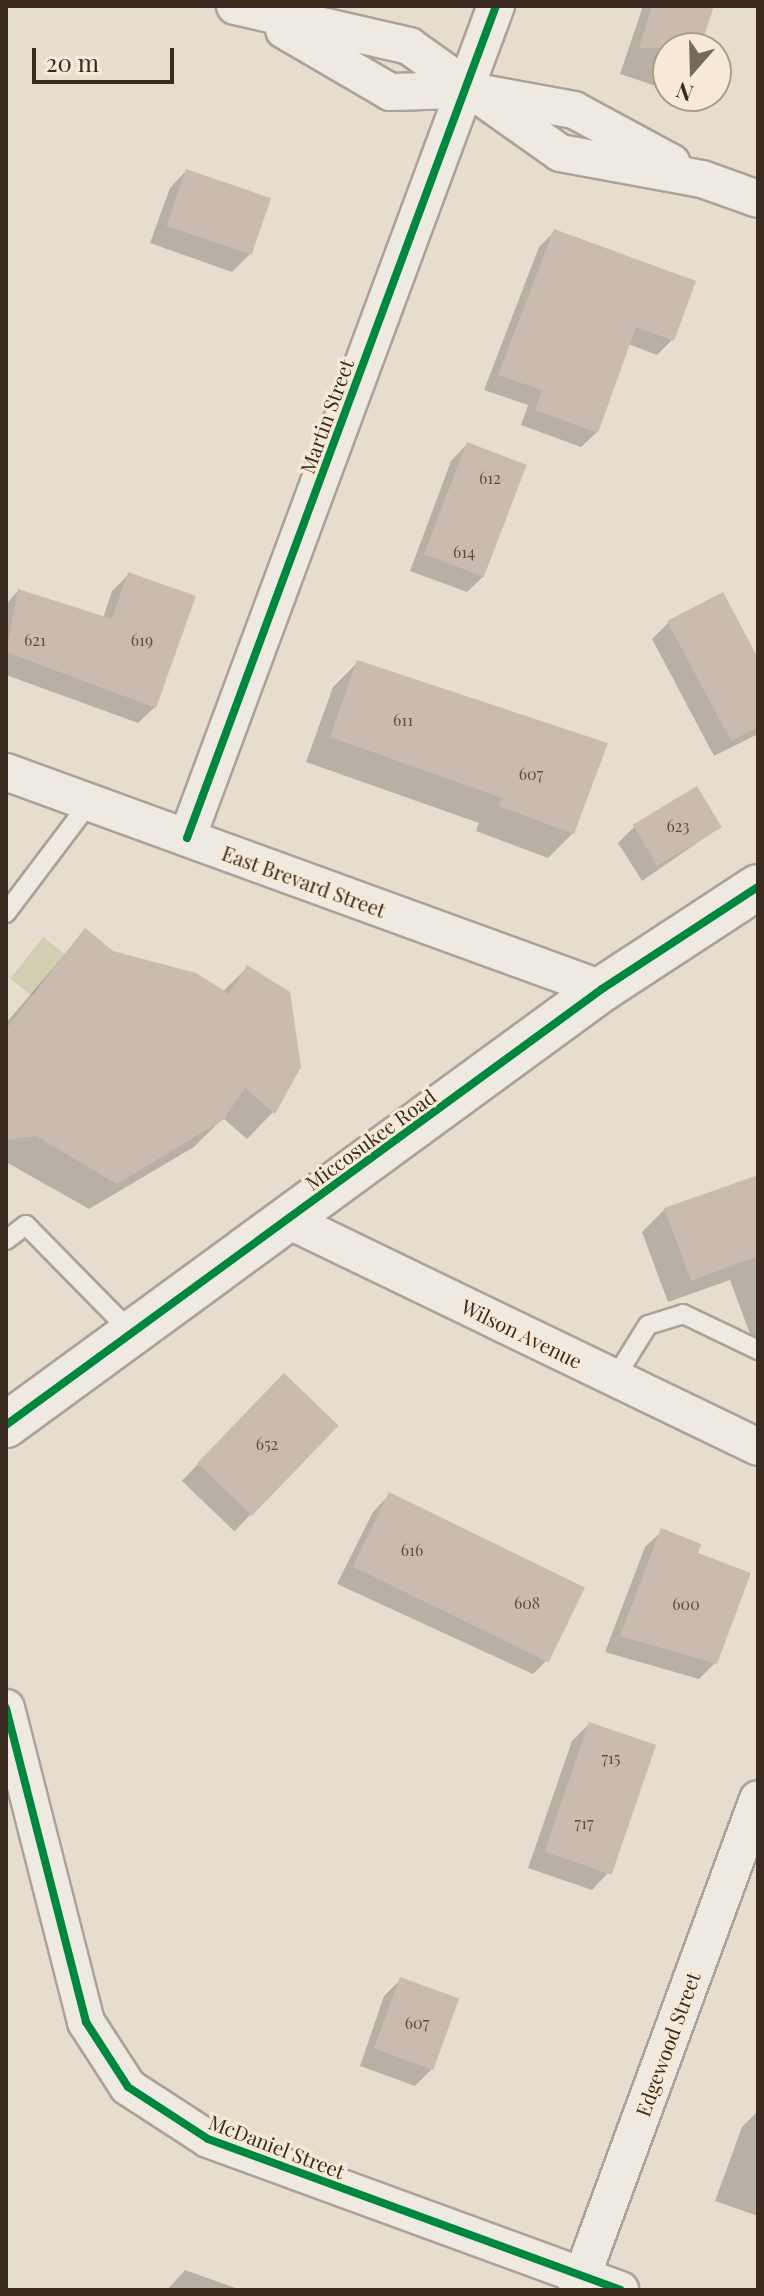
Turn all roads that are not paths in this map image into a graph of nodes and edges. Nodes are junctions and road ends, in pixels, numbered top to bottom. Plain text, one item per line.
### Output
1 (496, 6) edge
2 (245, 10) edge
3 (465, 90) junction
4 (758, 199) edge
5 (6, 772) edge
6 (90, 802) junction
7 (187, 838) junction
8 (758, 887) edge
9 (6, 913) edge
10 (602, 989) junction
11 (286, 1219) junction
12 (6, 1240) edge
13 (132, 1333) junction
14 (758, 1350) edge
15 (615, 1378) junction
16 (6, 1425) edge
17 (757, 1445) edge
18 (6, 1708) edge
19 (758, 1799) edge
20 (579, 2283) edge
21 (620, 2290) edge

1 - 3 street, Martin Street
2 - 3 street
2 - 3 street
3 - 4 street
3 - 7 street, Martin Street
5 - 6 street, East Brevard Street
6 - 7 street, East Brevard Street
6 - 9 lane
7 - 10 street, East Brevard Street
8 - 10 street, Miccosukee Road
10 - 11 street, Miccosukee Road
11 - 13 street, Miccosukee Road
11 - 15 street, Wilson Avenue
12 - 13 lane
13 - 16 street, Miccosukee Road
14 - 15 lane
15 - 17 street, Wilson Avenue
18 - 20 street, McDaniel Street
19 - 20 street, Edgewood Street
20 - 21 street, McDaniel Street

